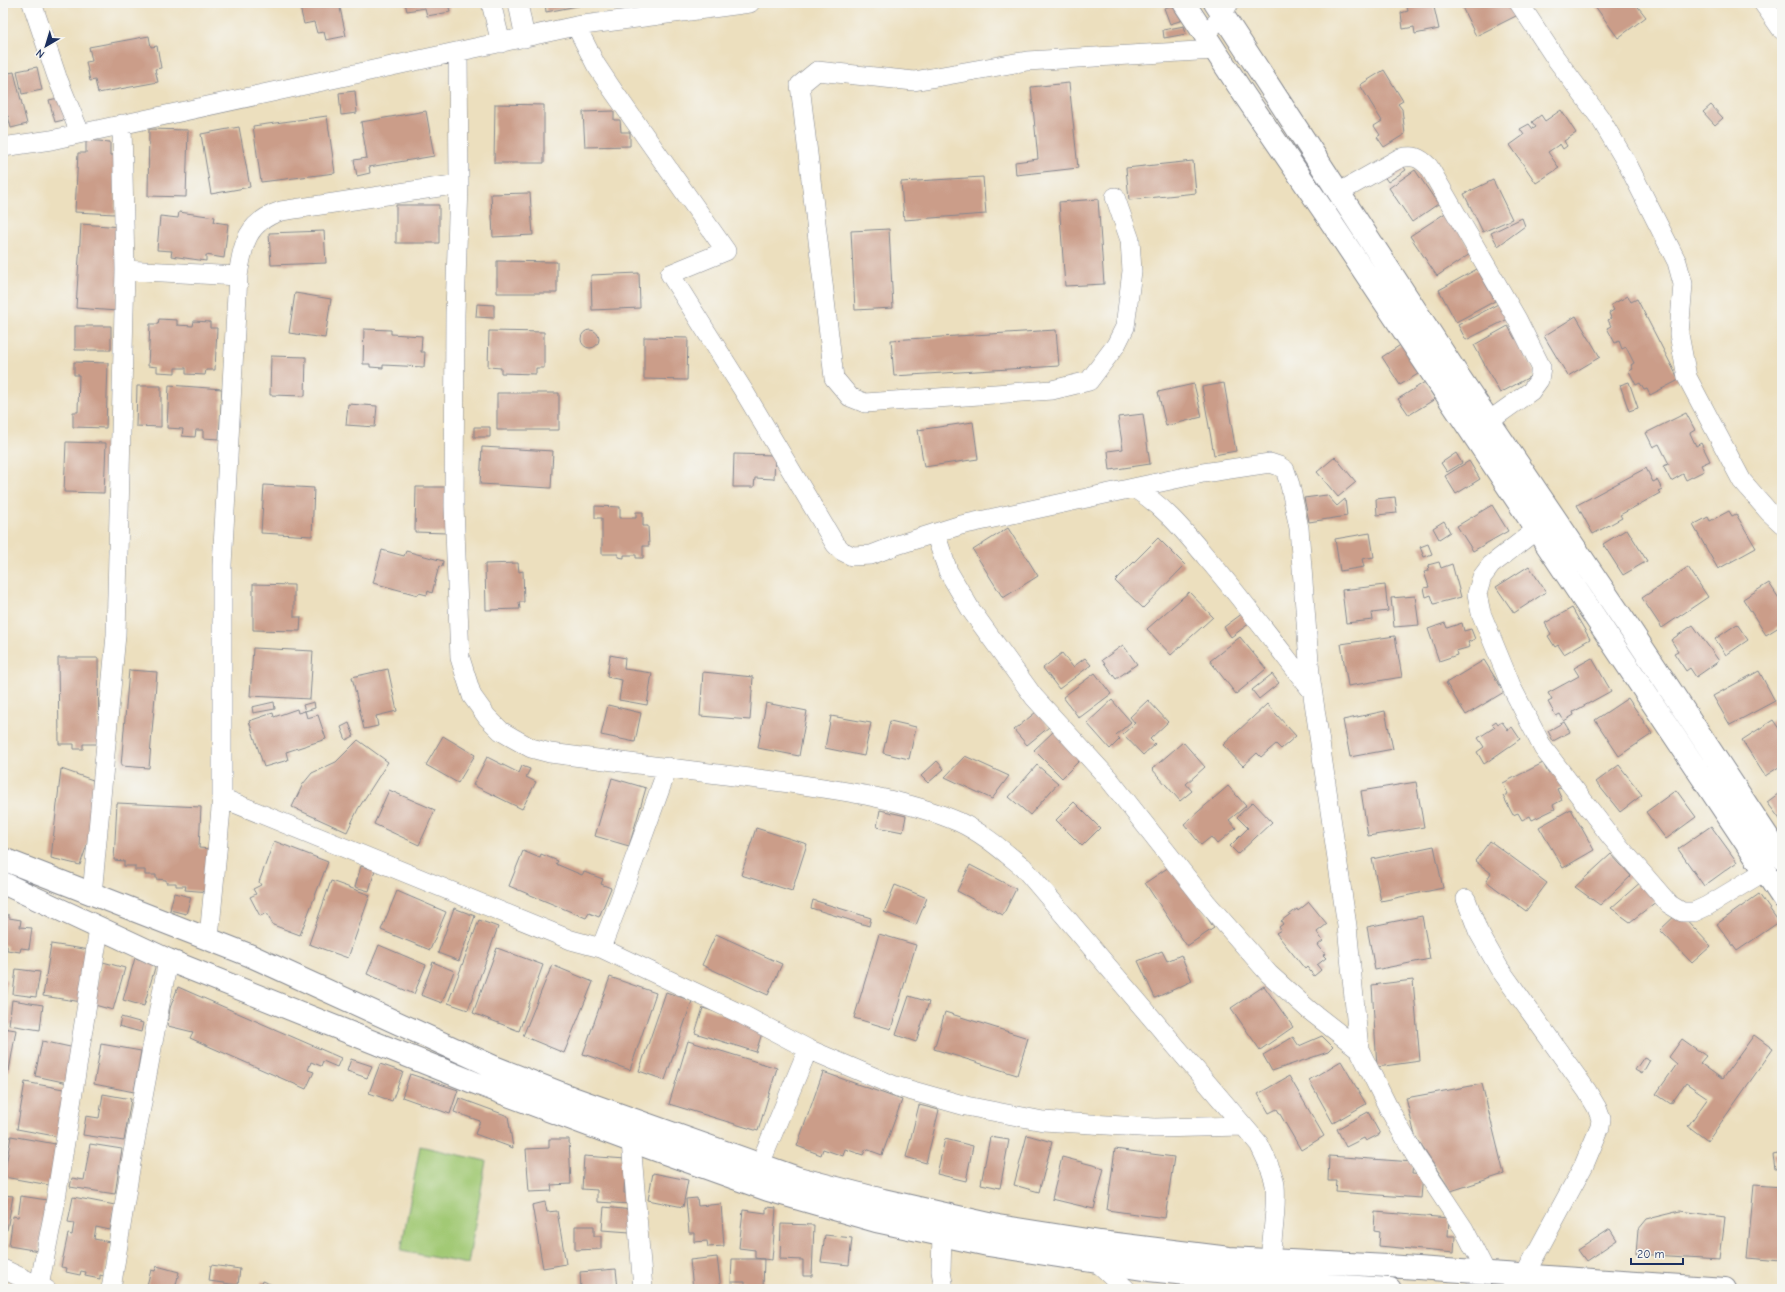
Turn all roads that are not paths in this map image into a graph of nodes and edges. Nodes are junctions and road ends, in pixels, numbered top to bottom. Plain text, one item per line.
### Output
1 (32, 3) edge
2 (490, 3) edge
3 (518, 3) edge
4 (750, 3) edge
5 (1184, 3) edge
6 (1519, 3) edge
7 (1763, 3) edge
8 (1222, 7) edge
9 (576, 26) junction
10 (1201, 30) junction
11 (1782, 30) edge
12 (524, 38) junction
13 (501, 43) junction
14 (1215, 50) junction
15 (458, 52) junction
16 (122, 124) junction
17 (80, 133) junction
18 (3, 147) edge
19 (459, 184) junction
20 (1338, 193) junction
21 (1115, 196) dead end
22 (125, 270) junction
23 (238, 276) junction
24 (1489, 420) junction
25 (1134, 488) junction
26 (1782, 524) edge
27 (1536, 530) junction
28 (935, 533) junction
29 (1312, 691) junction
30 (668, 767) junction
31 (222, 798) junction
32 (3, 859) edge
33 (1774, 865) edge
34 (3, 883) edge
35 (92, 895) junction
36 (1782, 897) edge
37 (1466, 899) dead end
38 (170, 925) junction
39 (99, 929) junction
40 (209, 938) junction
41 (601, 948) junction
42 (249, 955) junction
43 (162, 957) junction
44 (237, 988) junction
45 (808, 1049) junction
46 (1360, 1049) junction
47 (1243, 1126) junction
48 (631, 1141) junction
49 (760, 1164) junction
50 (942, 1235) junction
51 (1270, 1261) junction
52 (1097, 1262) junction
53 (3, 1269) edge
54 (1487, 1274) junction
55 (1524, 1276) junction
56 (43, 1288) edge
57 (111, 1289) edge
58 (643, 1289) edge
59 (944, 1289) edge
60 (1126, 1289) edge
61 (1390, 1289) edge
62 (1725, 1289) edge

1 - 17 street
2 - 13 street
3 - 12 street
4 - 9 street
5 - 10 main road
6 - 26 street
7 - 11 street
8 - 10 street
8 - 20 main road
9 - 12 street
9 - 28 street
10 - 14 main road
12 - 13 street
13 - 15 street
14 - 21 street
14 - 27 main road
15 - 16 street
15 - 19 street
16 - 17 street
16 - 22 street
17 - 18 street
19 - 23 street
19 - 30 street
20 - 24 main road
20 - 24 street
22 - 23 street
22 - 35 street
23 - 31 street
24 - 33 main road
25 - 28 street
25 - 29 street
25 - 29 street
27 - 33 main road
27 - 33 street
28 - 46 street
29 - 46 street
30 - 41 street
30 - 47 street
31 - 40 street
31 - 41 street
32 - 35 main road
33 - 36 main road
34 - 39 main road
35 - 38 main road
37 - 55 street
38 - 40 main road
38 - 43 main road
39 - 43 main road
39 - 56 street
40 - 42 main road
41 - 45 street
42 - 44 main road
42 - 49 main road
43 - 44 main road
43 - 57 street
44 - 48 main road
45 - 47 street
45 - 49 street
46 - 54 street
47 - 51 street
48 - 50 main road
48 - 58 street
49 - 51 main road
50 - 52 main road
50 - 59 street
51 - 54 main road
52 - 60 street
52 - 61 main road
53 - 56 street
54 - 55 main road
55 - 62 main road

